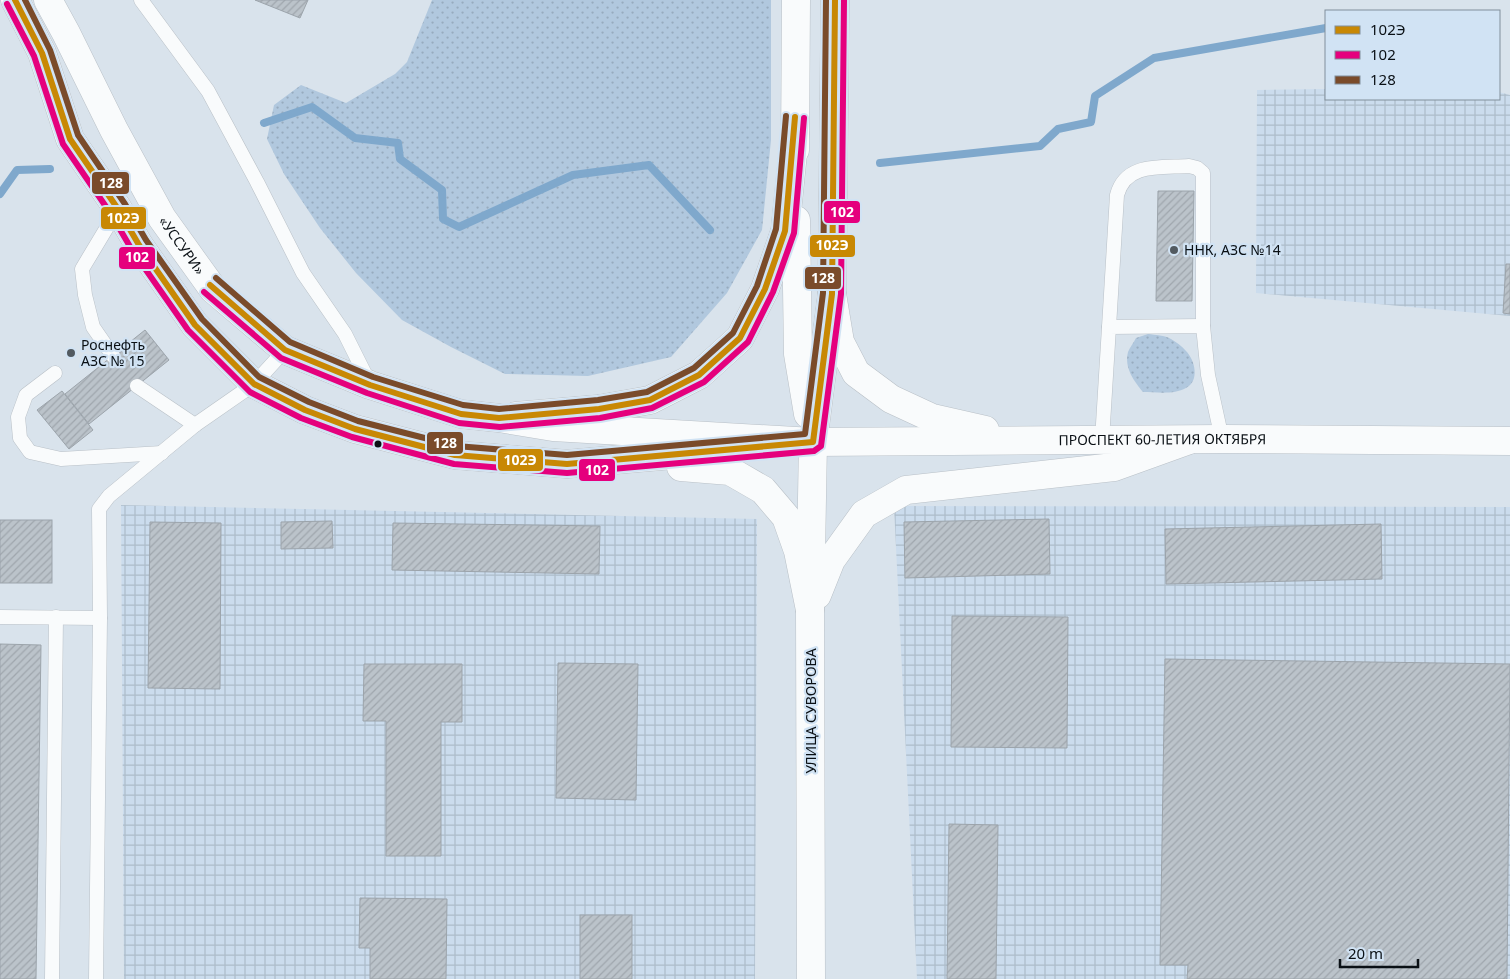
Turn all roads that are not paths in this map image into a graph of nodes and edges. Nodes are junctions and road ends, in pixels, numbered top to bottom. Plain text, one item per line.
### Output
1 (15, 0) edge
2 (48, 0) edge
3 (141, 0) edge
4 (796, 0) edge
5 (835, 0) edge
6 (795, 132) junction
7 (118, 209) junction
8 (832, 294) junction
9 (1203, 326) junction
10 (1109, 327) junction
11 (285, 350) junction
12 (113, 356) dead end
13 (55, 373) dead end
14 (254, 384) junction
15 (370, 385) junction
16 (137, 386) dead end
17 (499, 418) junction
18 (195, 425) junction
19 (1222, 439) junction
20 (1102, 440) junction
21 (1191, 440) junction
22 (1030, 441) junction
23 (1510, 441) edge
24 (813, 442) junction
25 (162, 452) junction
26 (567, 464) junction
27 (810, 610) junction
28 (56, 617) junction
29 (0, 618) edge
30 (100, 618) junction
31 (52, 979) edge
32 (96, 979) edge
33 (811, 979) edge

1 - 7 main road
2 - 11 main road, «УССУРИ»
3 - 15 lane
4 - 6 main road, УЛИЦА СУВОРОВА
5 - 8 main road, УЛИЦА СУВОРОВА
6 - 17 main road
6 - 24 main road, УЛИЦА СУВОРОВА
7 - 12 lane
7 - 14 main road
8 - 22 main road
8 - 24 main road, УЛИЦА СУВОРОВА
9 - 10 lane
9 - 10 lane
9 - 19 lane
10 - 20 lane
11 - 14 lane
11 - 15 main road, «УССУРИ»
13 - 25 lane
14 - 18 lane
14 - 26 main road
15 - 17 main road, «УССУРИ»
16 - 18 lane
17 - 24 main road, «УССУРИ»
18 - 25 lane
19 - 21 main road, ПРОСПЕКТ 60-ЛЕТИЯ ОКТЯБРЯ
19 - 23 main road, ПРОСПЕКТ 60-ЛЕТИЯ ОКТЯБРЯ
20 - 21 main road, ПРОСПЕКТ 60-ЛЕТИЯ ОКТЯБРЯ
20 - 22 main road, ПРОСПЕКТ 60-ЛЕТИЯ ОКТЯБРЯ
21 - 27 main road
22 - 24 main road, ПРОСПЕКТ 60-ЛЕТИЯ ОКТЯБРЯ
24 - 26 main road
24 - 27 main road, УЛИЦА СУВОРОВА
25 - 30 lane
26 - 27 main road
27 - 33 main road, УЛИЦА СУВОРОВА
28 - 29 lane
28 - 30 lane
28 - 31 lane
30 - 32 lane

